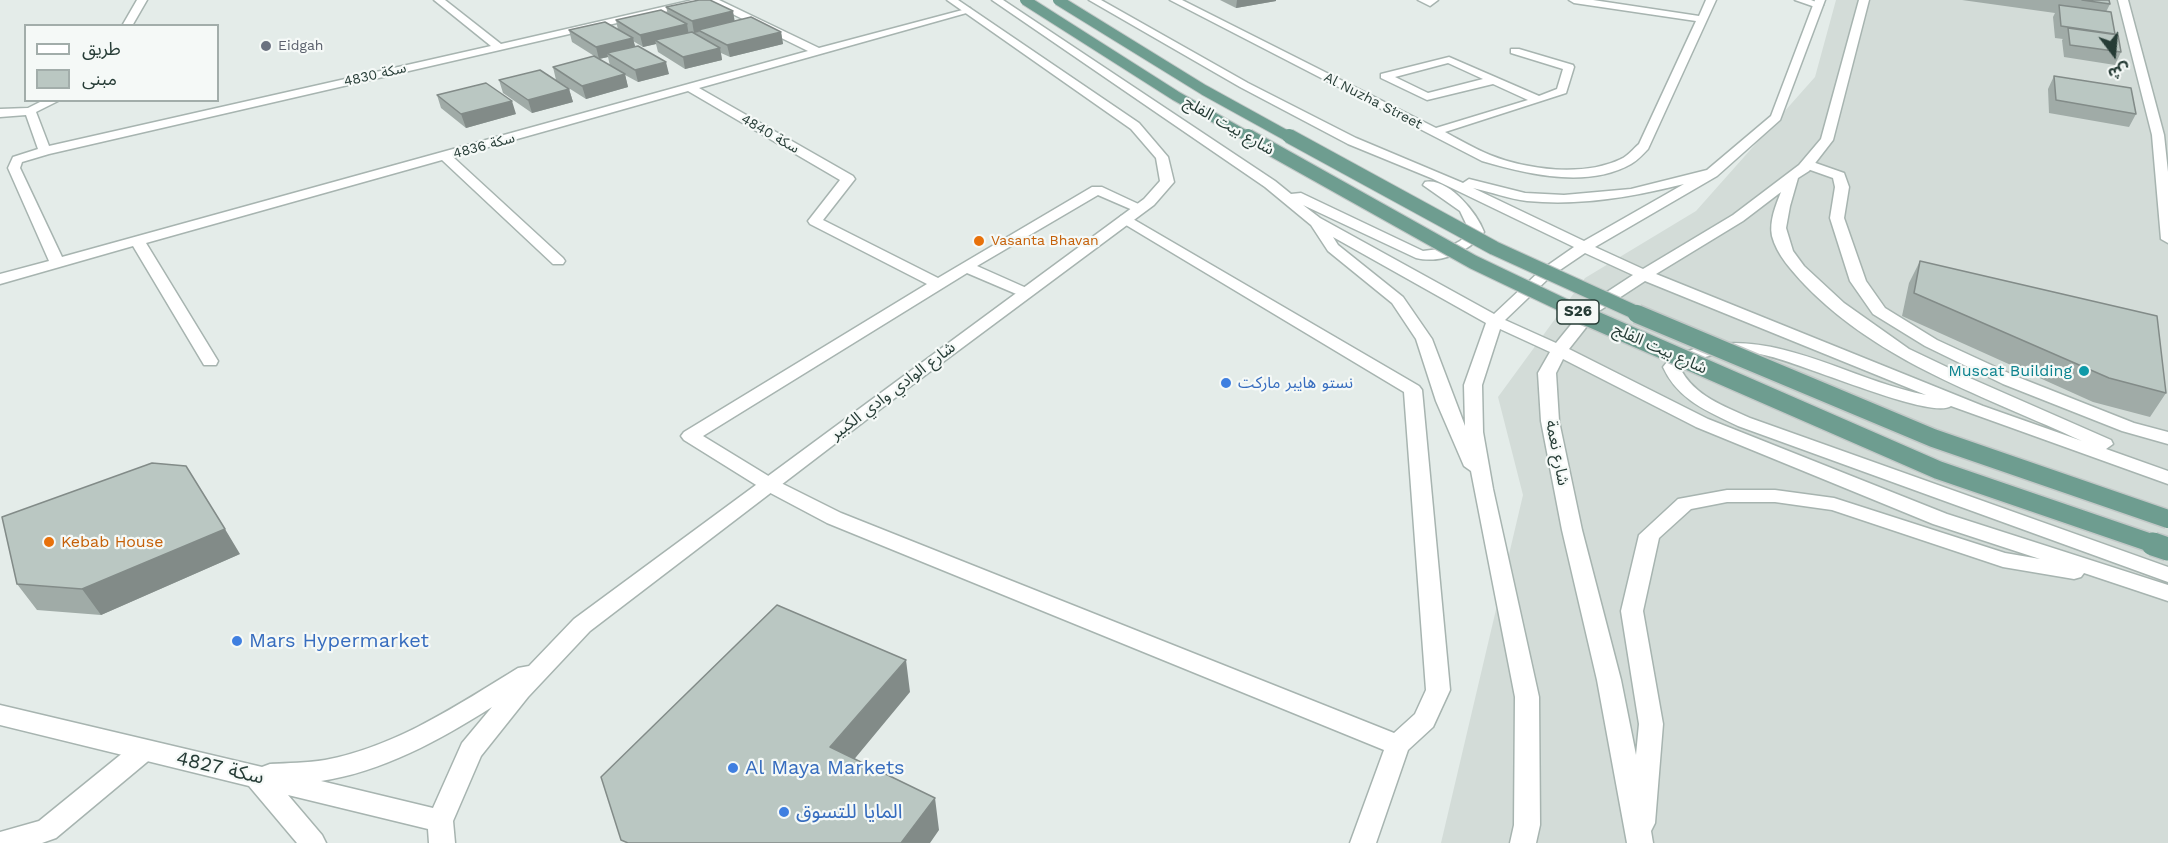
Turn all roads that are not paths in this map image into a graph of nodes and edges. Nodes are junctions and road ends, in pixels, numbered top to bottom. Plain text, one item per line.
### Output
1 (142, 0) edge
2 (439, 0) edge
3 (705, 0) edge
4 (712, 0) edge
5 (952, 0) edge
6 (997, 0) edge
7 (1025, 0) edge
8 (1058, 0) edge
9 (1094, 0) edge
10 (1175, 0) edge
11 (1423, 0) edge
12 (1433, 0) edge
13 (1574, 0) edge
14 (1711, 0) edge
15 (1800, 0) edge
16 (1864, 0) edge
17 (2123, 0) edge
18 (1819, 2) edge
19 (1105, 4) edge
20 (967, 10) junction
21 (1702, 19) junction
22 (128, 24) edge
23 (500, 47) junction
24 (1515, 51) dead end
25 (819, 52) junction
26 (1494, 80) junction
27 (691, 88) junction
28 (1539, 100) junction
29 (50, 102) edge
30 (30, 111) junction
31 (0, 113) edge
32 (1434, 132) junction
33 (2163, 136) edge
34 (1352, 141) junction
35 (45, 151) junction
36 (445, 156) junction
37 (1807, 164) junction
38 (1712, 173) junction
39 (1436, 175) junction
40 (1792, 178) junction
41 (1270, 184) junction
42 (1140, 208) junction
43 (1126, 219) junction
44 (1315, 221) junction
45 (2168, 239) edge
46 (138, 242) junction
47 (1584, 248) junction
48 (558, 261) dead end
49 (57, 263) junction
50 (966, 267) junction
51 (1645, 275) junction
52 (0, 279) edge
53 (939, 284) junction
54 (1026, 292) junction
55 (1495, 321) junction
56 (1558, 350) junction
57 (210, 361) dead end
58 (1977, 410) junction
59 (2168, 438) edge
60 (2168, 472) edge
61 (2168, 478) edge
62 (768, 484) junction
63 (1483, 489) junction
64 (2168, 519) edge
65 (2168, 549) edge
66 (2168, 575) edge
67 (2138, 584) junction
68 (2168, 593) edge
69 (550, 659) junction
70 (0, 715) edge
71 (1398, 745) junction
72 (144, 750) junction
73 (257, 777) junction
74 (442, 836) edge
75 (2, 843) edge
76 (313, 843) edge
77 (1363, 843) edge
78 (1523, 843) edge
79 (1640, 843) edge

1 - 22 street
2 - 23 street
3 - 23 street, سكة 4830
4 - 25 street
5 - 20 street, شارع الوادي وادي الكبير
6 - 41 street
7 - 65 main road, شارع بيت الفلج / S26, bridge
8 - 64 main road, شارع بيت الفلج / S26, bridge
9 - 19 street
10 - 32 street, Al Nuzha Street
11 - 12 street
13 - 21 street
14 - 21 street, Al Nuzha Street
15 - 18 street
16 - 37 street, شارع نعمة
17 - 33 street
18 - 38 street
19 - 34 street
20 - 25 street, سكة 4836
20 - 42 street, شارع الوادي وادي الكبير
21 - 32 street, Al Nuzha Street
23 - 35 street, سكة 4830
24 - 28 street
25 - 27 street, سكة 4836
26 - 26 street
26 - 28 street
27 - 36 street, سكة 4836
27 - 53 street, سكة 4840
28 - 32 street
29 - 30 street
30 - 31 street
30 - 35 street
33 - 45 street
34 - 39 street
34 - 41 street
35 - 49 street, سكة 4830
36 - 46 street, سكة 4836
36 - 48 street
37 - 40 street, شارع نعمة
37 - 59 street
38 - 39 street
38 - 47 street
39 - 47 street
40 - 51 street, شارع نعمة
40 - 60 street
41 - 44 street
42 - 43 street, شارع الوادي وادي الكبير
42 - 50 street
43 - 54 street, شارع الوادي وادي الكبير
43 - 71 street
44 - 55 street
44 - 63 street
46 - 49 street, سكة 4836
46 - 57 street
47 - 51 street
47 - 55 street
49 - 52 street, سكة 4836
50 - 53 street
50 - 54 street
51 - 56 street, شارع نعمة
51 - 58 street
53 - 62 street
54 - 62 street, شارع الوادي وادي الكبير
55 - 56 street
55 - 63 street
56 - 67 street
56 - 79 street, شارع نعمة
58 - 61 street
58 - 66 street
62 - 69 street, شارع الوادي وادي الكبير
62 - 71 street
63 - 78 street
67 - 68 street
67 - 79 street
69 - 73 street
69 - 74 street, شارع الوادي وادي الكبير
70 - 72 street, سكة 4827
71 - 77 street
72 - 73 street, سكة 4827
72 - 75 street
73 - 74 street, سكة 4827
73 - 76 street

